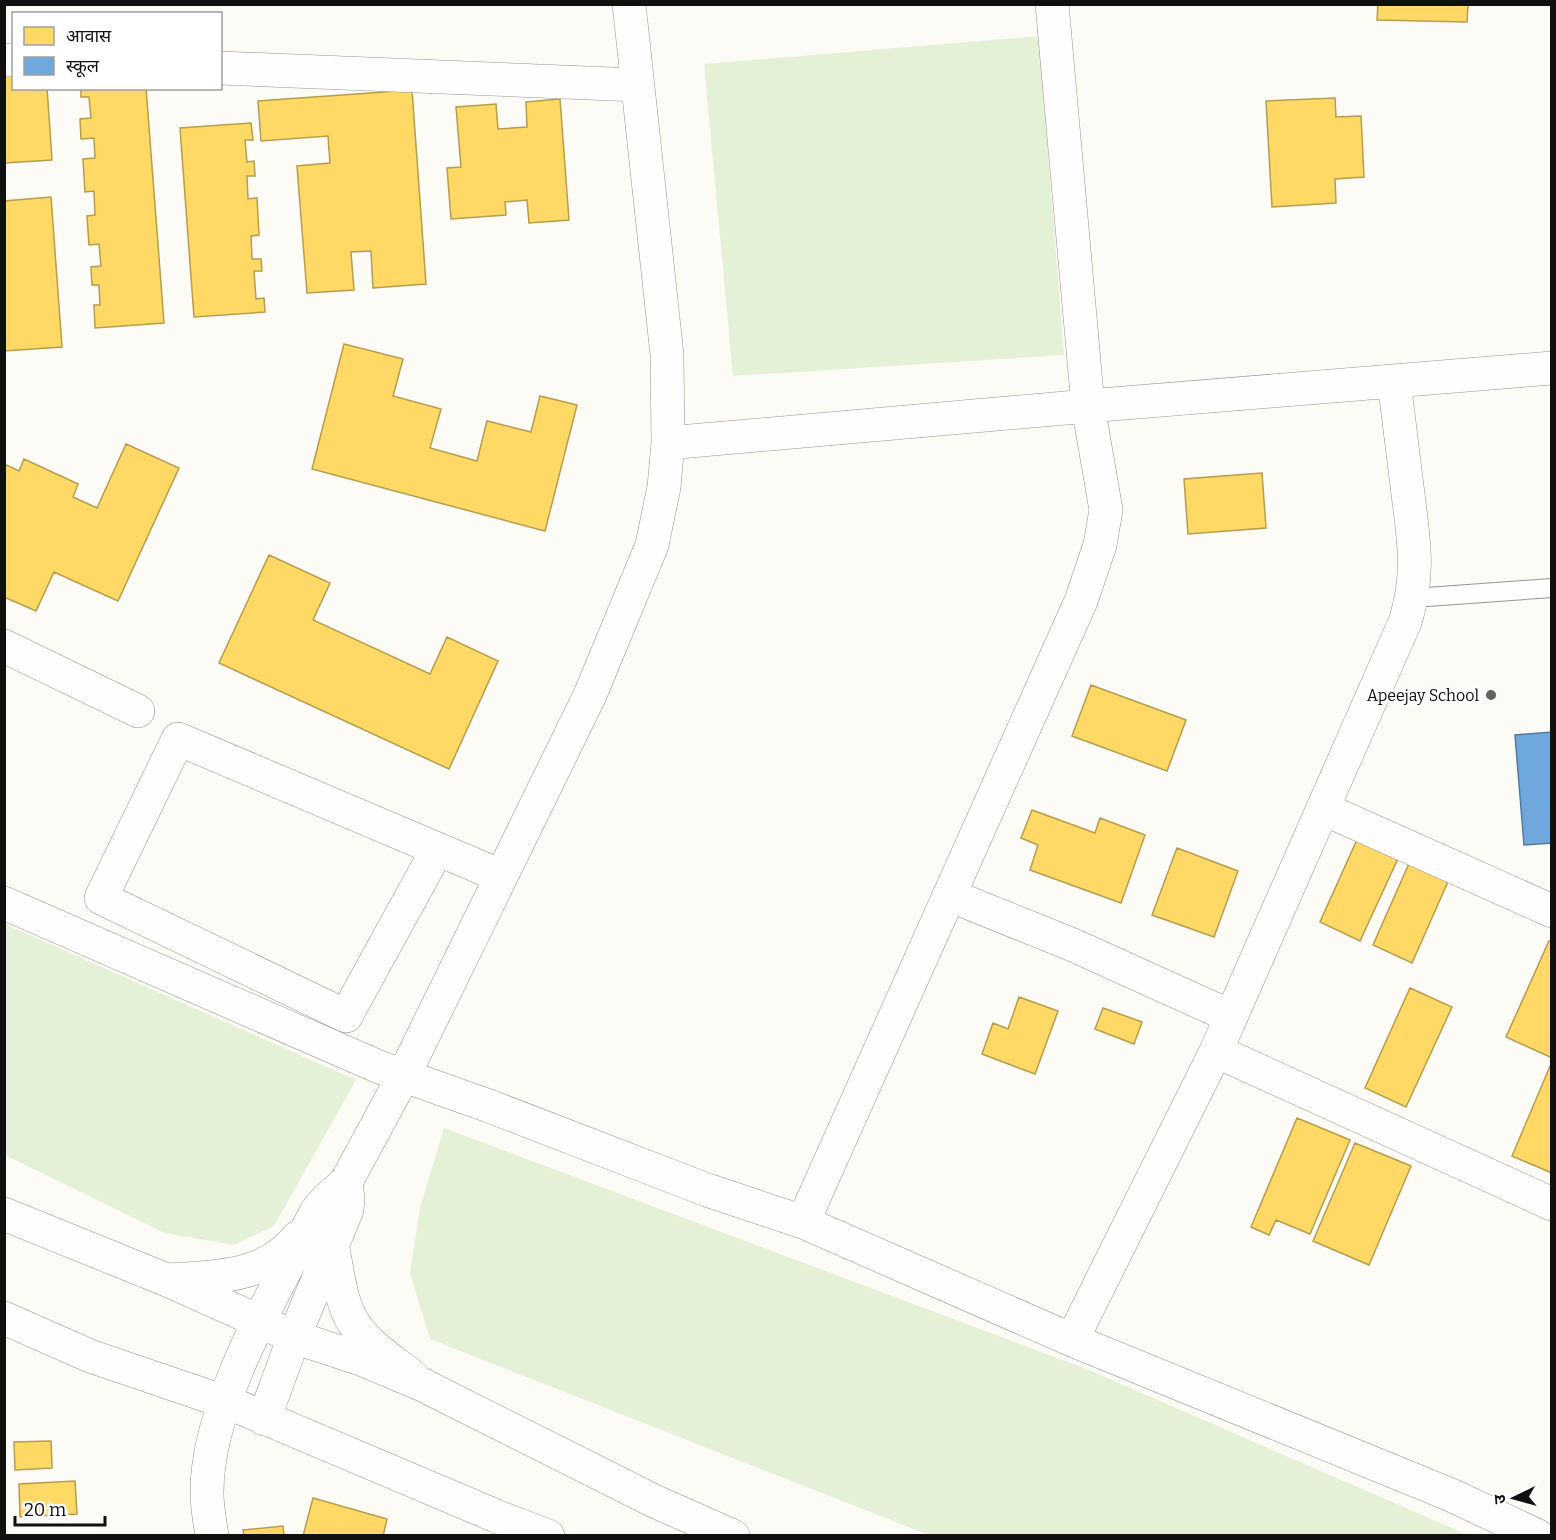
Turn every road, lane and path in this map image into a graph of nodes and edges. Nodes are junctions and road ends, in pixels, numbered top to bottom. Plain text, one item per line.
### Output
1 (629, 4) edge
2 (1052, 4) edge
3 (222, 68) edge
4 (638, 85) junction
5 (1551, 368) edge
6 (1394, 381) junction
7 (1088, 406) junction
8 (668, 443) junction
9 (1551, 588) edge
10 (1413, 598) junction
11 (4, 646) edge
12 (138, 711) dead end
13 (1324, 809) junction
14 (437, 850) junction
15 (501, 876) junction
16 (949, 895) junction
17 (4, 903) edge
18 (1551, 911) edge
19 (1230, 1016) junction
20 (1216, 1051) junction
21 (404, 1076) junction
22 (1551, 1204) edge
23 (4, 1214) edge
24 (803, 1222) junction
25 (322, 1232) junction
26 (167, 1280) junction
27 (4, 1318) edge
28 (259, 1321) junction
29 (294, 1337) junction
30 (1072, 1340) junction
31 (423, 1385) junction
32 (225, 1402) junction
33 (264, 1419) junction
34 (496, 1526) edge
35 (212, 1536) edge
36 (548, 1536) edge
37 (734, 1536) edge
38 (1538, 1536) edge

1 - 4 street
2 - 7 street
3 - 4 street
4 - 8 street
5 - 6 street
6 - 7 street
6 - 10 street
7 - 8 street
7 - 16 street
8 - 15 street
9 - 10 lane
10 - 13 street
11 - 12 street
13 - 18 street
13 - 19 street
14 - 14 street
14 - 15 street
15 - 21 street
16 - 19 street
16 - 24 street
17 - 21 street
19 - 20 street
20 - 22 street
20 - 30 street
21 - 24 street
21 - 25 street
23 - 26 street
24 - 30 street
25 - 26 street
25 - 28 street
25 - 29 street
25 - 31 street
26 - 28 street
27 - 32 street
28 - 29 street
28 - 32 street
29 - 31 street
29 - 33 street
30 - 38 street
31 - 37 street
32 - 33 street
32 - 35 street
33 - 34 street
34 - 36 street

